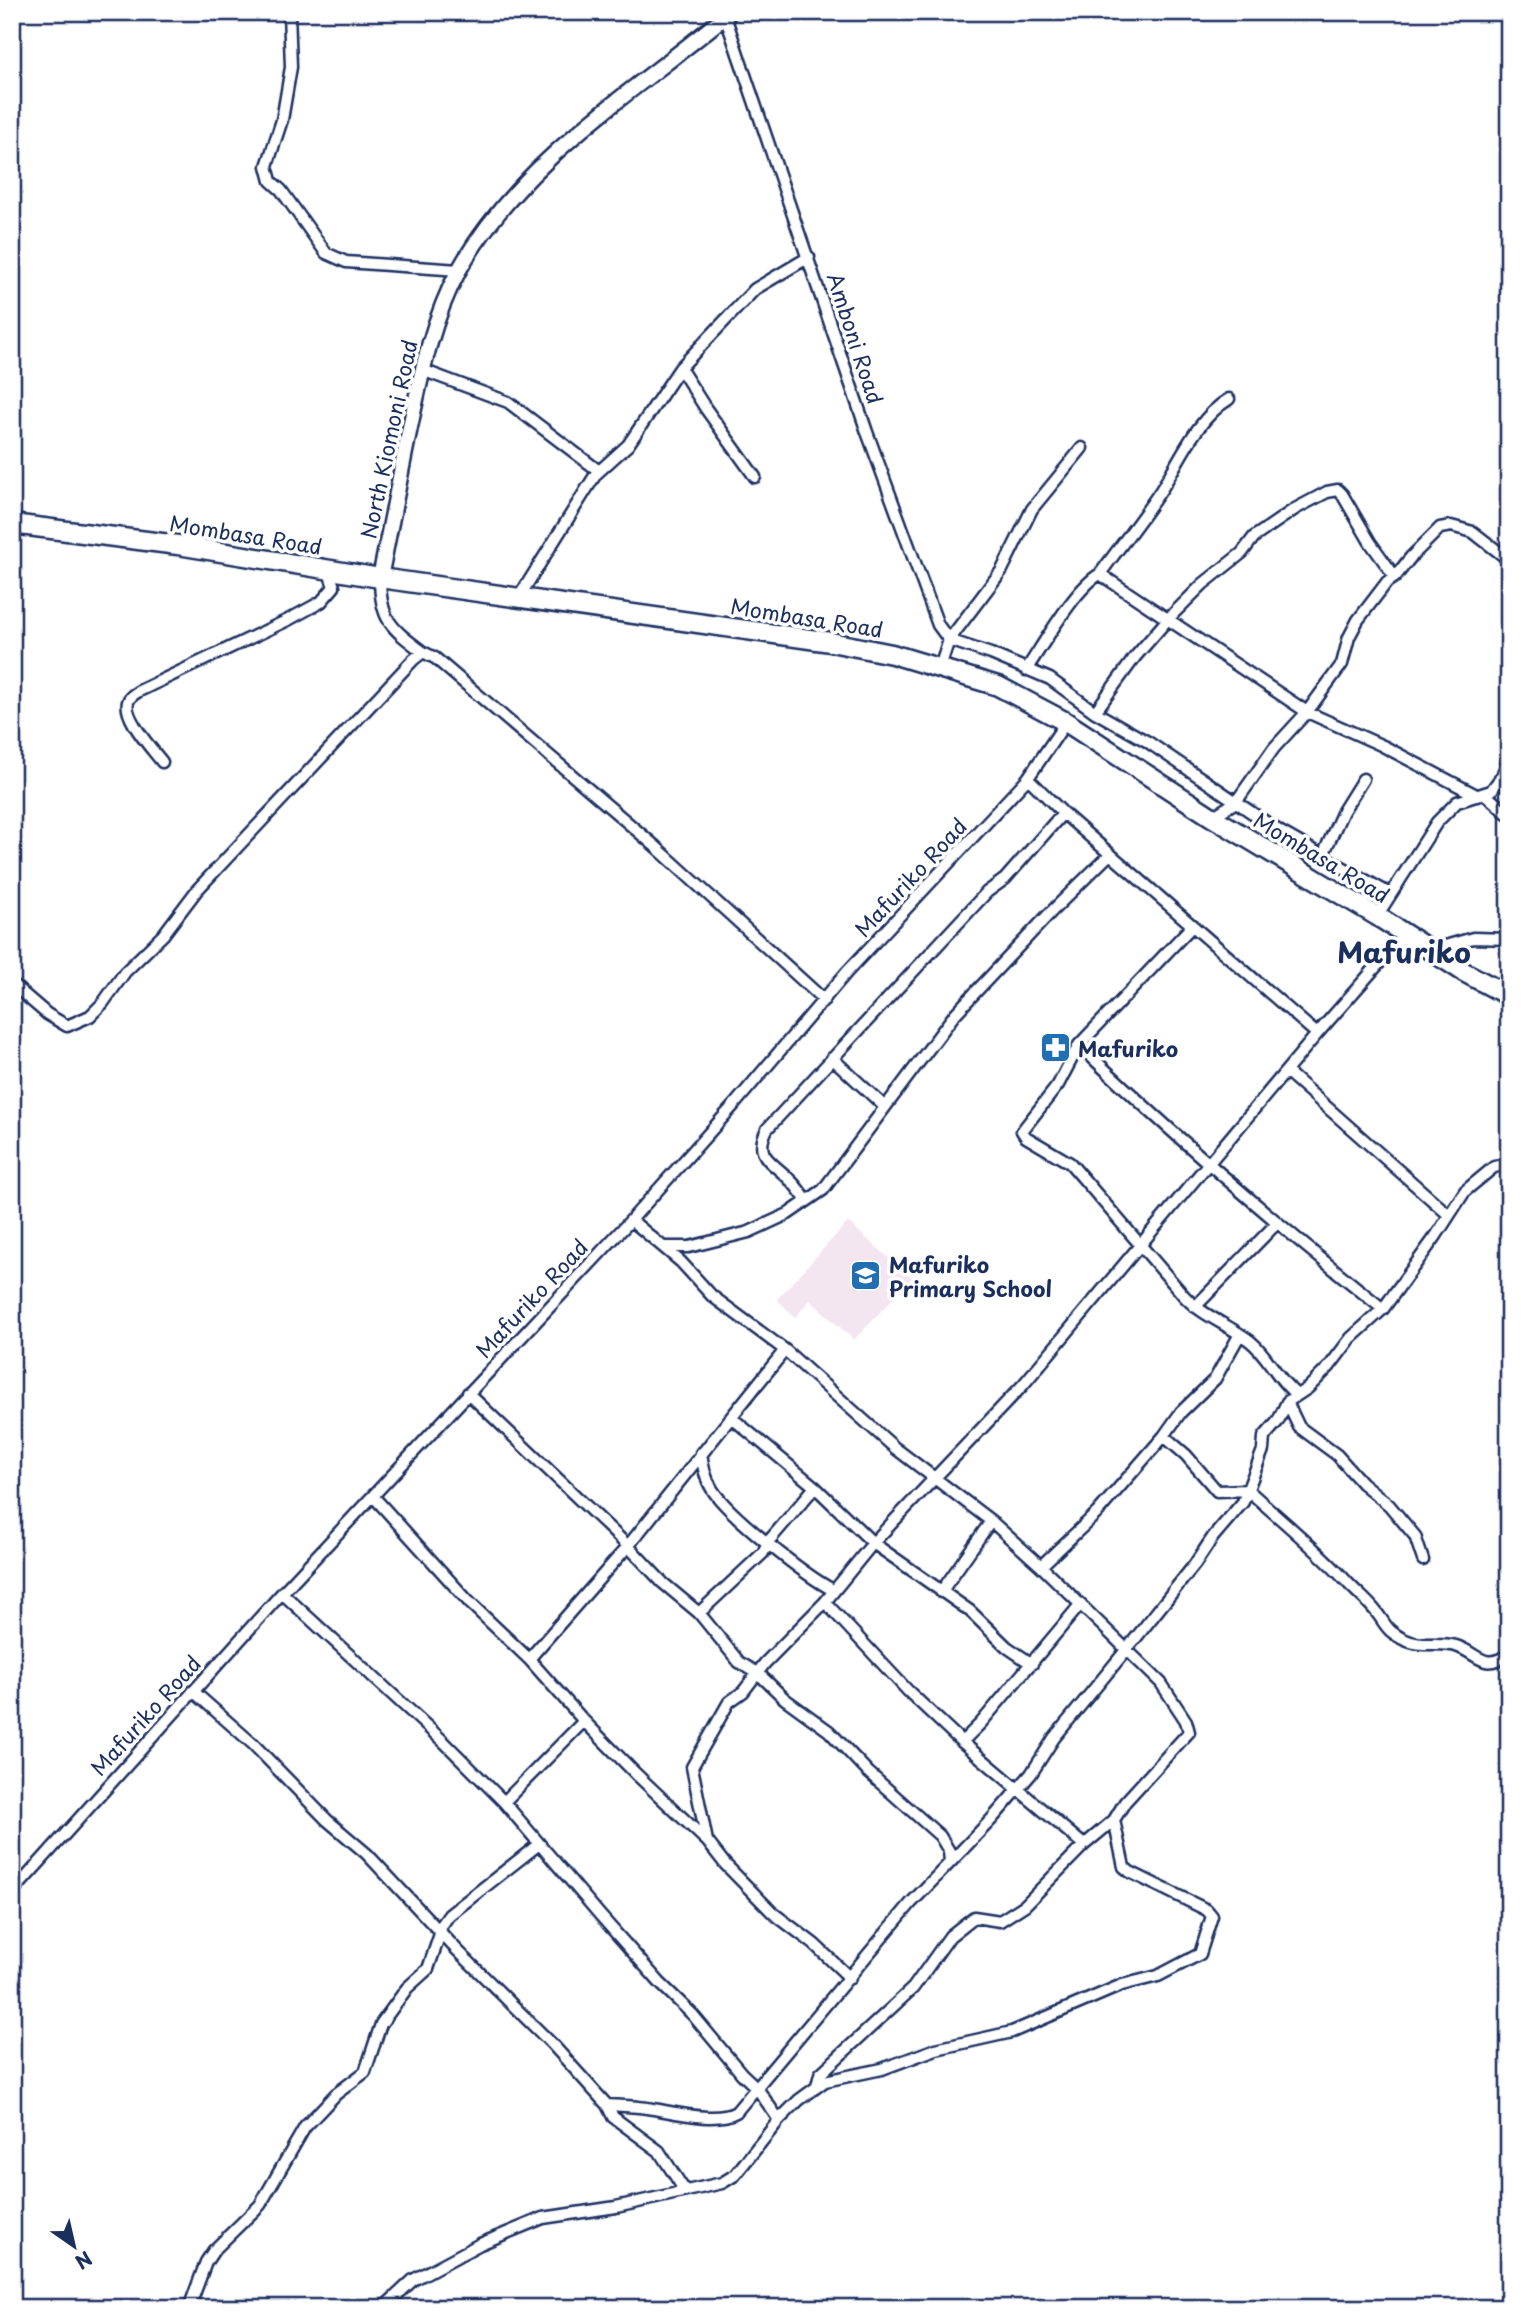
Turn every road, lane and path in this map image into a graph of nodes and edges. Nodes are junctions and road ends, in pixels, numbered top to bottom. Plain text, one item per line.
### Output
1 (289, 12) edge
2 (726, 14) edge
3 (809, 257) junction
4 (459, 270) junction
5 (680, 368) junction
6 (422, 370) junction
7 (1229, 400) dead end
8 (1082, 448) dead end
9 (599, 471) junction
10 (755, 477) dead end
11 (12, 524) edge
12 (1509, 560) edge
13 (328, 569) junction
14 (1100, 574) junction
15 (1395, 577) junction
16 (380, 578) junction
17 (519, 597) junction
18 (1168, 620) junction
19 (949, 640) junction
20 (423, 652) junction
21 (940, 667) junction
22 (1026, 670) junction
23 (1095, 712) junction
24 (1307, 712) junction
25 (1066, 722) junction
26 (1509, 757) edge
27 (162, 762) dead end
28 (1028, 778) junction
29 (1363, 779) dead end
30 (1482, 795) junction
31 (1236, 802) junction
32 (1063, 813) junction
33 (1509, 815) edge
34 (1212, 817) junction
35 (1110, 854) junction
36 (1323, 855) junction
37 (1390, 894) junction
38 (1377, 916) junction
39 (1193, 925) junction
40 (1405, 934) junction
41 (1509, 939) edge
42 (1430, 951) junction
43 (12, 984) edge
44 (1508, 995) edge
45 (824, 1000) junction
46 (1317, 1034) junction
47 (1079, 1045) junction
48 (832, 1058) junction
49 (1286, 1071) junction
50 (885, 1107) junction
51 (1209, 1162) junction
52 (1509, 1164) edge
53 (807, 1201) junction
54 (1449, 1215) junction
55 (631, 1220) junction
56 (1277, 1223) junction
57 (1140, 1244) junction
58 (663, 1247) junction
59 (1195, 1307) junction
60 (1383, 1309) junction
61 (1240, 1334) junction
62 (785, 1350) junction
63 (468, 1393) junction
64 (1297, 1395) junction
65 (1287, 1402) junction
66 (732, 1418) junction
67 (1164, 1436) junction
68 (701, 1453) junction
69 (934, 1478) junction
70 (815, 1487) junction
71 (1248, 1490) junction
72 (373, 1496) junction
73 (991, 1521) junction
74 (768, 1542) junction
75 (873, 1543) junction
76 (628, 1546) junction
77 (1423, 1560) dead end
78 (1041, 1566) junction
79 (833, 1590) junction
80 (941, 1592) junction
81 (282, 1593) junction
82 (825, 1602) junction
83 (1080, 1605) junction
84 (699, 1613) junction
85 (1127, 1650) junction
86 (1509, 1654) edge
87 (529, 1659) junction
88 (1032, 1664) junction
89 (759, 1674) junction
90 (193, 1691) junction
91 (584, 1721) junction
92 (962, 1742) junction
93 (1016, 1790) junction
94 (504, 1802) junction
95 (1114, 1820) junction
96 (707, 1841) junction
97 (538, 1844) junction
98 (1084, 1845) junction
99 (950, 1863) junction
100 (12, 1893) edge
101 (440, 1930) junction
102 (850, 1978) junction
103 (817, 2086) junction
104 (757, 2088) junction
105 (607, 2105) junction
106 (779, 2120) junction
107 (685, 2190) junction
108 (189, 2308) edge
109 (383, 2308) edge

1 - 4 street
2 - 3 street, Amboni Road
2 - 4 main road, North Kiomoni Road
3 - 5 street
3 - 19 street, Amboni Road
4 - 6 main road, North Kiomoni Road
5 - 9 street
5 - 10 street
6 - 9 street
6 - 16 main road, North Kiomoni Road
7 - 14 street
8 - 19 street
9 - 17 street
11 - 13 highway, Mombasa Road
12 - 15 street
13 - 16 highway, Mombasa Road
13 - 27 street
14 - 18 street
14 - 22 street
15 - 18 street
15 - 24 street
16 - 17 highway, Mombasa Road
16 - 20 street
17 - 21 highway, Mombasa Road
18 - 23 street
18 - 24 street
19 - 21 street
19 - 22 street
20 - 43 street
20 - 45 street
21 - 25 highway, Mombasa Road
22 - 23 street
23 - 31 street
24 - 30 street
24 - 31 street
25 - 28 street, Mafuriko Road
25 - 34 highway, Mombasa Road
26 - 30 street
28 - 32 street
28 - 45 street, Mafuriko Road
29 - 36 street
30 - 33 street
30 - 37 street
31 - 34 street
31 - 36 street
32 - 35 street
32 - 48 street
34 - 38 highway, Mombasa Road
35 - 39 street
35 - 50 street
36 - 37 street
37 - 38 street
38 - 40 highway, Mombasa Road
39 - 46 street
39 - 47 street
40 - 42 highway, Mombasa Road
40 - 46 street
41 - 42 street
42 - 44 highway, Mombasa Road
45 - 55 street, Mafuriko Road
46 - 49 street
47 - 51 street
47 - 57 street
48 - 50 street
48 - 53 street
49 - 51 street
49 - 54 street
50 - 53 street
51 - 56 street
51 - 57 street
52 - 54 street
53 - 58 street
54 - 60 street
55 - 58 street
55 - 63 street, Mafuriko Road
56 - 59 street
56 - 60 street
57 - 59 street
57 - 69 street
58 - 62 street
59 - 61 street
60 - 64 street
61 - 64 street
61 - 67 street
62 - 66 street
62 - 69 street
63 - 72 street, Mafuriko Road
63 - 76 street
64 - 65 street
65 - 71 street
65 - 77 street
66 - 68 street
66 - 70 street
67 - 71 street
67 - 78 street
68 - 74 street
68 - 76 street
69 - 73 street
69 - 75 street
70 - 74 street
70 - 75 street
71 - 85 street
71 - 86 street
72 - 81 street, Mafuriko Road
72 - 87 street
73 - 78 street
73 - 80 street
74 - 79 street
74 - 84 street
75 - 79 street
75 - 80 street
76 - 84 street
76 - 87 street
78 - 83 street
79 - 82 street
80 - 88 street
81 - 90 street, Mafuriko Road
81 - 94 street
82 - 89 street
82 - 92 street
83 - 85 street
83 - 88 street
84 - 89 street
85 - 93 street
85 - 95 street
87 - 91 street
88 - 92 street
89 - 96 street
89 - 99 street
90 - 100 street, Mafuriko Road
90 - 101 street
91 - 94 street
91 - 96 street
92 - 93 street
93 - 98 street
93 - 99 street
94 - 97 street
95 - 98 street
95 - 103 street
96 - 102 street
97 - 101 street
97 - 104 street
98 - 103 street
99 - 102 street
101 - 105 street
101 - 108 street
102 - 104 street
103 - 106 street
104 - 105 street
104 - 106 street
105 - 107 street
106 - 107 street
107 - 109 street

